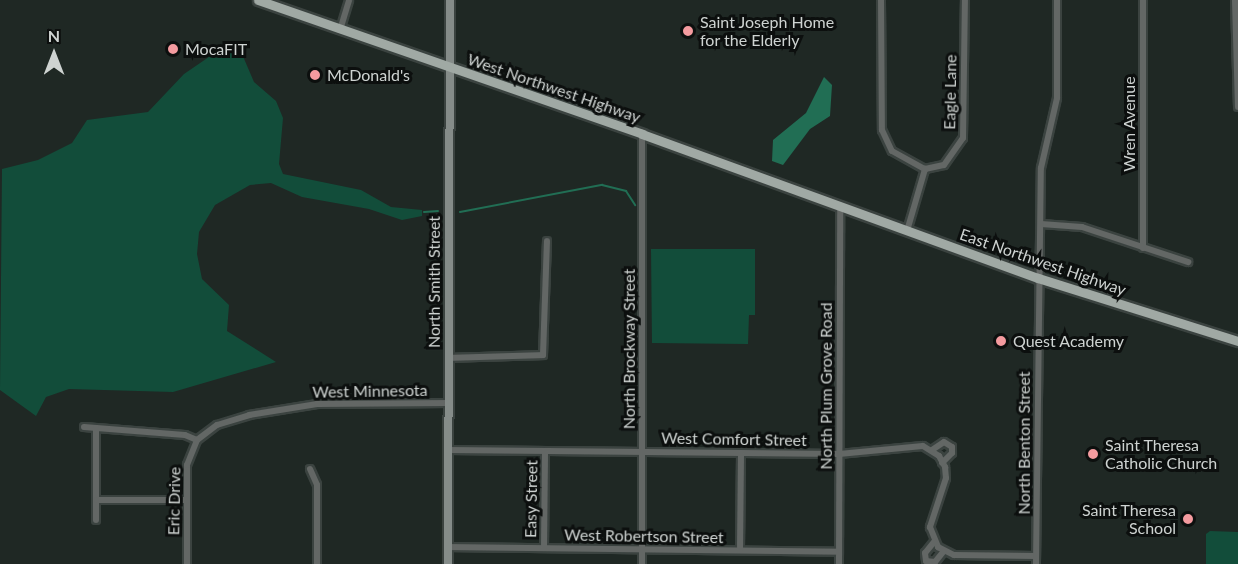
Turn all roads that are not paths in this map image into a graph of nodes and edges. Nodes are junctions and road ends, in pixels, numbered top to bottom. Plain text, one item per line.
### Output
1 (258, 0) edge
2 (349, 0) edge
3 (450, 0) edge
4 (881, 0) edge
5 (965, 0) edge
6 (1057, 0) edge
7 (1143, 0) edge
8 (1236, 0) edge
9 (340, 30) junction
10 (450, 69) junction
11 (1238, 107) edge
12 (642, 134) junction
13 (925, 169) junction
14 (840, 207) junction
15 (1041, 224) junction
16 (907, 231) junction
17 (546, 241) dead end
18 (1143, 248) junction
19 (1188, 262) dead end
20 (1038, 278) junction
21 (1238, 341) edge
22 (449, 358) junction
23 (449, 403) junction
24 (84, 427) dead end
25 (96, 428) junction
26 (196, 440) junction
27 (448, 450) junction
28 (932, 450) junction
29 (545, 451) junction
30 (642, 452) junction
31 (741, 453) junction
32 (839, 454) junction
33 (942, 463) junction
34 (310, 469) dead end
35 (97, 500) junction
36 (187, 501) junction
37 (96, 520) dead end
38 (934, 542) junction
39 (448, 547) junction
40 (544, 548) junction
41 (642, 550) junction
42 (740, 550) junction
43 (839, 552) junction
44 (943, 552) junction
45 (1036, 556) junction
46 (187, 564) edge
47 (316, 564) edge
48 (448, 564) edge
49 (642, 564) edge
50 (839, 564) edge
51 (1036, 564) edge

1 - 9 main road, West Northwest Highway
2 - 9 street
3 - 10 street, North Smith Street
4 - 13 street
5 - 13 street, Eagle Lane
6 - 15 street, North Benton Street
7 - 18 street, Wren Avenue
8 - 11 street
9 - 10 main road, West Northwest Highway
10 - 12 main road, West Northwest Highway
10 - 22 street, North Smith Street
12 - 14 main road, West Northwest Highway
12 - 30 street, North Brockway Street
13 - 16 street
14 - 16 main road, East Northwest Highway
14 - 32 street, North Plum Grove Road
15 - 18 street
15 - 20 street, North Benton Street
16 - 20 main road, East Northwest Highway
17 - 22 street
18 - 19 street
20 - 21 main road, East Northwest Highway
20 - 45 street, North Benton Street
22 - 23 street, North Smith Street
23 - 26 street, West Minnesota
23 - 27 street, North Smith Street
24 - 25 street
25 - 26 street
25 - 35 street
26 - 36 street, Eric Drive
27 - 29 street, West Comfort Street
27 - 39 street, North Smith Street
28 - 32 street, West Comfort Street
28 - 33 street
28 - 33 street, West Comfort Street
29 - 30 street, West Comfort Street
29 - 40 street, Easy Street
30 - 31 street, West Comfort Street
30 - 41 street, North Brockway Street
31 - 32 street, West Comfort Street
31 - 42 street
32 - 43 street, North Plum Grove Road
33 - 38 street
34 - 47 street
35 - 36 street
35 - 37 street
36 - 46 street, Eric Drive
38 - 44 street
38 - 44 street
39 - 40 street, West Robertson Street
39 - 48 street, North Smith Street
40 - 41 street, West Robertson Street
41 - 42 street, West Robertson Street
41 - 49 street, North Brockway Street
42 - 43 street, West Robertson Street
43 - 50 street, North Plum Grove Road
44 - 45 street
45 - 51 street, North Benton Street

